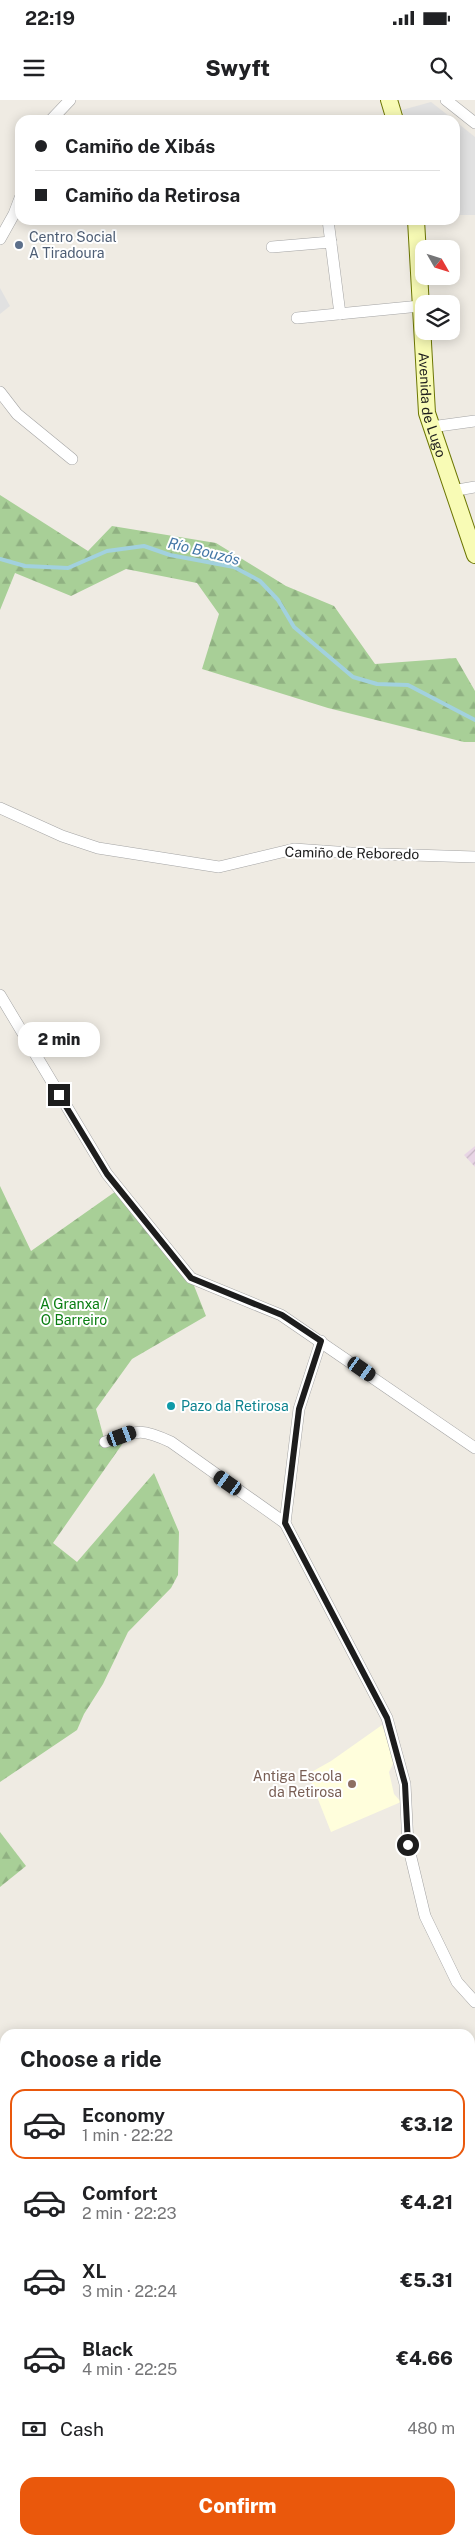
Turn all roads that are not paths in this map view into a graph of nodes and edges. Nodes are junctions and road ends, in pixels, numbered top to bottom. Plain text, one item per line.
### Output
1 (70, 100) edge
2 (446, 100) edge
3 (56, 115) edge
4 (475, 123) edge
5 (15, 211) edge
6 (328, 225) edge
7 (416, 225) edge
8 (0, 239) edge
9 (330, 242) junction
10 (272, 247) dead end
11 (419, 295) edge
12 (415, 306) edge
13 (340, 314) junction
14 (297, 318) dead end
15 (422, 340) edge
16 (0, 392) edge
17 (475, 421) edge
18 (431, 427) junction
19 (72, 459) dead end
20 (475, 487) edge
21 (452, 491) junction
22 (475, 554) edge
23 (0, 808) edge
24 (475, 857) edge
25 (0, 995) edge
26 (321, 1341) junction
27 (105, 1442) dead end
28 (475, 1448) edge
29 (285, 1523) junction
30 (475, 2002) edge

1 - 3 street
2 - 4 street
5 - 8 street
6 - 9 street
7 - 11 street, Avenida de Lugo
9 - 10 street
9 - 13 street
12 - 13 street
13 - 14 street
15 - 18 street, Avenida de Lugo
16 - 19 street
17 - 18 street
18 - 21 street, Avenida de Lugo
20 - 21 street
21 - 22 street, Avenida de Lugo
23 - 24 street, Camiño de Reboredo
25 - 26 street
26 - 28 street
26 - 29 street
27 - 29 street
29 - 30 street

